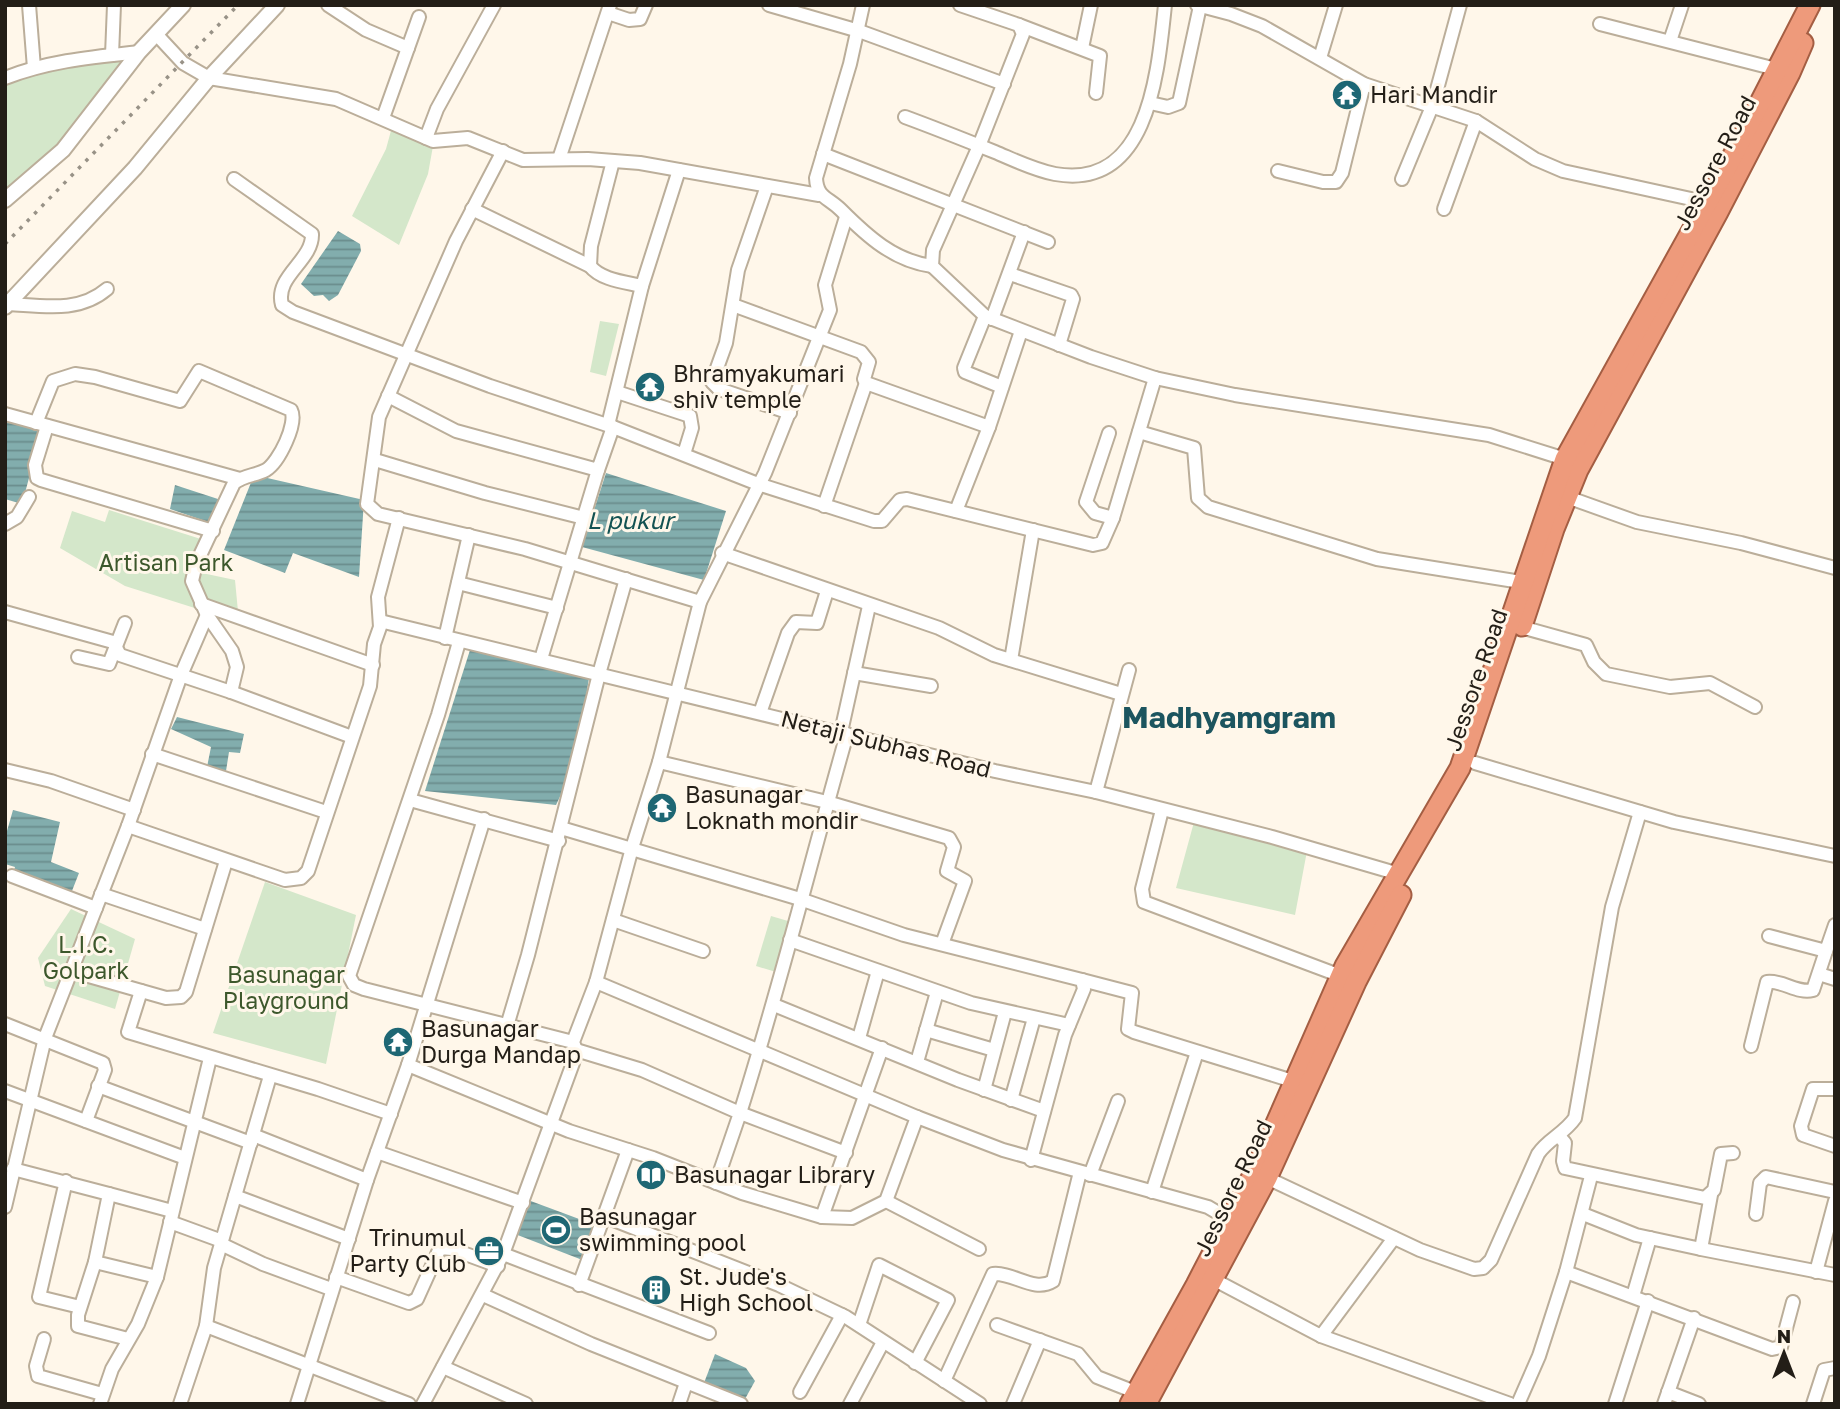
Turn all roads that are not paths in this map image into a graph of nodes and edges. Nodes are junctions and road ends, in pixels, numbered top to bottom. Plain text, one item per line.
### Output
1 (29, 5) edge
2 (114, 5) edge
3 (183, 5) edge
4 (277, 5) edge
5 (328, 5) edge
6 (494, 5) edge
7 (646, 5) edge
8 (769, 5) edge
9 (863, 5) edge
10 (960, 5) edge
11 (1091, 5) edge
12 (1165, 5) edge
13 (1336, 5) edge
14 (1460, 5) edge
15 (1682, 5) edge
16 (1810, 5) edge
17 (1822, 5) edge
18 (1198, 6) edge
19 (609, 9) edge
20 (419, 17) dead end
21 (1600, 24) dead end
22 (1019, 25) junction
23 (859, 31) junction
24 (157, 35) junction
25 (1670, 41) junction
26 (408, 48) junction
27 (1082, 48) junction
28 (139, 52) junction
29 (112, 55) junction
30 (1320, 58) junction
31 (34, 68) junction
32 (1776, 69) junction
33 (5, 78) edge
34 (209, 78) junction
35 (1364, 84) junction
36 (1004, 85) junction
37 (1096, 93) dead end
38 (1150, 103) junction
39 (1433, 104) junction
40 (905, 117) dead end
41 (383, 118) junction
42 (1476, 121) junction
43 (426, 138) junction
44 (979, 146) junction
45 (503, 151) junction
46 (823, 154) junction
47 (559, 159) junction
48 (613, 161) junction
49 (679, 170) junction
50 (1278, 171) dead end
51 (234, 179) dead end
52 (1402, 179) dead end
53 (768, 186) junction
54 (819, 195) junction
55 (5, 200) edge
56 (951, 204) junction
57 (1714, 204) junction
58 (472, 209) junction
59 (1444, 209) dead end
60 (846, 217) junction
61 (1024, 232) junction
62 (1048, 242) dead end
63 (590, 266) junction
64 (932, 266) junction
65 (1010, 274) junction
66 (642, 286) junction
67 (107, 289) dead end
68 (7, 305) edge
69 (733, 305) junction
70 (988, 317) junction
71 (1021, 331) junction
72 (820, 335) junction
73 (1059, 345) junction
74 (407, 354) junction
75 (1155, 378) junction
76 (866, 383) junction
77 (1002, 387) junction
78 (617, 392) junction
79 (388, 396) junction
80 (790, 413) junction
81 (5, 414) edge
82 (41, 424) junction
83 (611, 426) junction
84 (989, 427) junction
85 (1139, 432) junction
86 (1110, 433) dead end
87 (684, 454) junction
88 (1565, 459) junction
89 (375, 460) junction
90 (598, 470) junction
91 (240, 479) junction
92 (761, 479) junction
93 (1567, 496) junction
94 (29, 497) dead end
95 (824, 506) junction
96 (956, 511) junction
97 (400, 518) junction
98 (584, 518) junction
99 (1113, 518) junction
100 (5, 524) edge
101 (1033, 530) junction
102 (213, 531) junction
103 (469, 535) junction
104 (722, 553) junction
105 (572, 562) junction
106 (1835, 568) edge
107 (626, 579) junction
108 (1521, 582) junction
109 (458, 583) junction
110 (827, 591) junction
111 (700, 602) junction
112 (869, 606) junction
113 (557, 608) junction
114 (204, 609) junction
115 (5, 612) edge
116 (380, 621) junction
117 (125, 623) dead end
118 (1521, 627) junction
119 (445, 638) junction
120 (460, 642) junction
121 (116, 648) junction
122 (78, 657) dead end
123 (541, 659) junction
124 (1011, 660) junction
125 (373, 665) junction
126 (1129, 670) dead end
127 (854, 673) junction
128 (599, 674) junction
129 (181, 675) junction
130 (931, 686) dead end
131 (231, 692) junction
132 (676, 692) junction
133 (1121, 694) junction
134 (1755, 707) dead end
135 (760, 713) junction
136 (844, 733) junction
137 (352, 737) junction
138 (152, 754) junction
139 (660, 762) junction
140 (1475, 763) junction
141 (5, 770) edge
142 (1096, 792) junction
143 (410, 800) junction
144 (827, 802) junction
145 (134, 810) junction
146 (1162, 810) junction
147 (326, 812) junction
148 (1640, 812) junction
149 (484, 819) junction
150 (128, 826) junction
151 (560, 834) junction
152 (632, 848) junction
153 (1835, 856) edge
154 (226, 861) junction
155 (1399, 874) junction
156 (12, 876) dead end
157 (102, 894) junction
158 (800, 899) junction
159 (96, 908) junction
160 (612, 920) junction
161 (1835, 925) edge
162 (205, 929) junction
163 (1769, 936) dead end
164 (790, 940) junction
165 (942, 944) junction
166 (703, 951) dead end
167 (1826, 951) junction
168 (71, 971) junction
169 (878, 971) junction
170 (1819, 974) junction
171 (1341, 976) junction
172 (1835, 979) edge
173 (1082, 980) junction
174 (596, 982) junction
175 (141, 991) junction
176 (937, 992) junction
177 (426, 1003) junction
178 (774, 1005) junction
179 (1004, 1012) junction
180 (1034, 1018) junction
181 (5, 1024) edge
182 (507, 1026) junction
183 (1069, 1026) junction
184 (926, 1030) junction
185 (44, 1038) junction
186 (859, 1038) junction
187 (574, 1046) junction
188 (1751, 1046) dead end
189 (882, 1048) junction
190 (761, 1049) junction
191 (994, 1050) junction
192 (1197, 1052) junction
193 (210, 1058) junction
194 (917, 1062) junction
195 (408, 1065) junction
196 (270, 1076) junction
197 (1296, 1082) junction
198 (98, 1086) junction
199 (984, 1090) junction
200 (1835, 1090) edge
201 (5, 1091) edge
202 (865, 1095) junction
203 (1011, 1100) junction
204 (30, 1101) junction
205 (1118, 1101) dead end
206 (1044, 1111) junction
207 (740, 1113) junction
208 (391, 1114) junction
209 (917, 1117) junction
210 (86, 1121) junction
211 (193, 1124) junction
212 (551, 1124) junction
213 (1559, 1136) junction
214 (252, 1139) junction
215 (1835, 1146) edge
216 (628, 1150) junction
217 (377, 1152) junction
218 (846, 1153) junction
219 (1733, 1153) dead end
220 (185, 1158) junction
221 (1031, 1160) junction
222 (13, 1169) junction
223 (1085, 1174) junction
224 (1591, 1176) junction
225 (1268, 1178) junction
226 (367, 1180) junction
227 (66, 1181) junction
228 (716, 1183) junction
229 (1152, 1192) junction
230 (1835, 1192) edge
231 (109, 1194) junction
232 (1711, 1195) junction
233 (235, 1196) junction
234 (886, 1201) junction
235 (1835, 1201) edge
236 (523, 1203) junction
237 (5, 1207) edge
238 (1583, 1214) junction
239 (1756, 1214) dead end
240 (171, 1217) junction
241 (606, 1217) junction
242 (822, 1217) junction
243 (1230, 1220) junction
244 (349, 1238) junction
245 (1394, 1238) junction
246 (1650, 1238) junction
247 (221, 1242) junction
248 (979, 1248) dead end
249 (1701, 1249) junction
250 (500, 1260) junction
251 (95, 1262) junction
252 (1566, 1272) junction
253 (1816, 1272) junction
254 (1835, 1275) edge
255 (157, 1277) junction
256 (1208, 1277) junction
257 (334, 1283) junction
258 (579, 1285) junction
259 (483, 1296) junction
260 (1633, 1296) junction
261 (1648, 1301) junction
262 (1793, 1302) dead end
263 (80, 1307) junction
264 (842, 1315) junction
265 (1694, 1318) junction
266 (859, 1325) junction
267 (997, 1325) dead end
268 (206, 1326) junction
269 (709, 1333) dead end
270 (1321, 1336) junction
271 (44, 1339) dead end
272 (128, 1339) junction
273 (1040, 1340) junction
274 (883, 1342) junction
275 (915, 1363) junction
276 (308, 1365) junction
277 (443, 1367) junction
278 (1835, 1367) edge
279 (944, 1381) junction
280 (686, 1384) junction
281 (800, 1392) dead end
282 (1666, 1398) edge
283 (101, 1399) edge
284 (1137, 1400) edge
285 (1502, 1402) edge
286 (180, 1404) edge
287 (297, 1404) edge
288 (410, 1404) edge
289 (423, 1404) edge
290 (526, 1404) edge
291 (679, 1404) edge
292 (741, 1404) edge
293 (850, 1404) edge
294 (979, 1404) edge
295 (1013, 1404) edge
296 (1518, 1404) edge
297 (1615, 1404) edge
298 (1699, 1404) edge
299 (1813, 1404) edge

1 - 31 street
2 - 29 street
3 - 24 street
4 - 34 street
5 - 26 street
6 - 43 street
7 - 19 street
8 - 23 street
9 - 23 street
10 - 22 street
11 - 27 street
12 - 38 street
13 - 30 street
14 - 39 street
15 - 25 street
16 - 32 highway
17 - 57 highway, Jessore Road
18 - 30 street
18 - 38 street
19 - 47 street
20 - 26 street
21 - 25 street
22 - 27 street
22 - 36 street
23 - 36 street
23 - 46 street
24 - 28 street
24 - 34 street
25 - 32 street
26 - 41 street
27 - 37 street
28 - 29 street
28 - 55 street
29 - 31 street
30 - 35 street
31 - 33 street
32 - 57 highway
34 - 41 street
34 - 68 street
35 - 39 street
35 - 50 street
36 - 44 street
38 - 44 street
39 - 42 street
39 - 52 street
40 - 44 street
41 - 43 street
42 - 57 street
42 - 59 street
43 - 45 street
44 - 56 street
45 - 47 street
45 - 58 street
46 - 54 street
46 - 56 street
47 - 48 street
48 - 49 street
48 - 63 street
49 - 53 street
49 - 66 street
51 - 74 street
53 - 54 street
53 - 69 street
54 - 60 street
56 - 61 street
56 - 64 street
57 - 88 highway
57 - 93 highway, Jessore Road
58 - 63 street
58 - 74 street
60 - 64 street
60 - 72 street
61 - 62 street
61 - 65 street
63 - 66 street
64 - 70 street
65 - 70 street
65 - 73 street
66 - 78 street
67 - 68 street
69 - 72 street
69 - 80 street
70 - 71 street
70 - 77 street
71 - 73 street
71 - 77 street
72 - 76 street
72 - 80 street
73 - 75 street
74 - 79 street
74 - 83 street
75 - 85 street
75 - 88 street
76 - 84 street
76 - 95 street
77 - 84 street
78 - 83 street
78 - 87 street
79 - 89 street
79 - 90 street
80 - 92 street
81 - 82 street
82 - 91 street
82 - 91 street
82 - 102 street
83 - 87 street
83 - 90 street
84 - 96 street
85 - 99 street
85 - 108 street
86 - 99 street
87 - 92 street
88 - 108 highway
89 - 97 street
89 - 98 street
90 - 98 street
91 - 102 street
92 - 95 street
92 - 104 street
93 - 106 street
93 - 118 highway, Jessore Road
94 - 100 street
95 - 96 street
96 - 101 street
97 - 103 street
97 - 116 street
98 - 105 street
99 - 101 street
101 - 124 street
102 - 114 street
103 - 105 street
103 - 109 street
104 - 110 street
104 - 111 street
105 - 107 street
105 - 113 street
107 - 111 street
107 - 128 street
108 - 155 highway
109 - 113 street
109 - 119 street
110 - 112 street
110 - 135 street
111 - 132 street
112 - 124 street
112 - 127 street
113 - 123 street
114 - 125 street
114 - 129 street
114 - 131 street
115 - 121 street
116 - 119 street, Netaji Subhas Road
116 - 125 street
117 - 121 street
118 - 134 street
118 - 140 highway, Jessore Road
119 - 120 street, Netaji Subhas Road
120 - 123 street, Netaji Subhas Road
120 - 143 street
121 - 122 street
121 - 129 street
123 - 128 street, Netaji Subhas Road
124 - 133 street
125 - 137 street
126 - 133 street
127 - 130 street
127 - 136 street
128 - 132 street, Netaji Subhas Road
128 - 151 street
129 - 131 street
129 - 138 street
131 - 137 street
132 - 135 street, Netaji Subhas Road
132 - 139 street
133 - 142 street
135 - 136 street, Netaji Subhas Road
136 - 142 street, Netaji Subhas Road
136 - 144 street
137 - 147 street
138 - 145 street
138 - 147 street
139 - 144 street
139 - 152 street
140 - 148 street
140 - 225 highway, Jessore Road
141 - 145 street
142 - 146 street, Netaji Subhas Road
143 - 149 street
143 - 177 street
144 - 158 street
144 - 165 street
145 - 150 street
146 - 155 street, Netaji Subhas Road
146 - 171 street
147 - 154 street
148 - 153 street
148 - 213 street
149 - 151 street
149 - 177 street
150 - 154 street
150 - 157 street
151 - 152 street
151 - 182 street
152 - 158 street
152 - 160 street
154 - 162 street
155 - 171 highway
156 - 159 street
157 - 159 street
157 - 162 street
158 - 164 street
158 - 165 street
159 - 168 street
160 - 166 street
160 - 174 street
161 - 167 street
162 - 175 street
163 - 167 street
164 - 169 street
164 - 178 street
165 - 173 street
167 - 170 street
168 - 175 street
168 - 185 street
169 - 176 street
169 - 186 street
170 - 172 street
170 - 188 street
171 - 197 highway
173 - 183 street
173 - 192 street
174 - 187 street
174 - 190 street
175 - 193 street
176 - 179 street
176 - 184 street
177 - 182 street
177 - 195 street
178 - 186 street
178 - 190 street
179 - 180 street
179 - 191 street
180 - 183 street
180 - 203 street
181 - 185 street
182 - 187 street
183 - 206 street
184 - 191 street
184 - 194 street
185 - 198 street
185 - 204 street
186 - 189 street
187 - 207 street
187 - 212 street
189 - 194 street
189 - 202 street
190 - 202 street
190 - 207 street
191 - 199 street
192 - 197 street
192 - 229 street
193 - 196 street
193 - 211 street
194 - 199 street
195 - 208 street
195 - 212 street
196 - 208 street
196 - 214 street
197 - 243 highway
198 - 210 street
198 - 211 street
199 - 203 street
200 - 215 street
201 - 204 street
202 - 209 street
202 - 218 street
203 - 206 street
204 - 210 street
204 - 222 street
205 - 223 street
206 - 221 street
207 - 218 street
207 - 228 street
208 - 217 street
209 - 221 street
209 - 234 street
210 - 220 street
211 - 214 street
211 - 220 street
212 - 216 street
212 - 236 street
213 - 224 street
213 - 245 street
214 - 226 street
214 - 233 street
216 - 228 street
216 - 241 street
217 - 226 street
217 - 236 street
218 - 242 street
219 - 232 street
220 - 240 street
221 - 223 street
222 - 227 street
222 - 237 street
223 - 229 street
223 - 279 street
224 - 232 street
224 - 238 street
225 - 245 street
225 - 256 highway, Jessore Road
226 - 244 street
227 - 231 street
227 - 263 street
228 - 242 street
229 - 243 street
230 - 239 street
231 - 240 street
231 - 251 street
232 - 249 street
233 - 244 street
233 - 247 street
234 - 242 street
234 - 248 street
235 - 253 street
236 - 250 street
238 - 246 street
238 - 252 street
240 - 247 street
240 - 255 street
241 - 258 street
241 - 264 street
243 - 256 highway
244 - 257 street
245 - 270 street
246 - 249 street
246 - 260 street
247 - 257 street
247 - 268 street
249 - 253 street
250 - 257 street
250 - 258 street
250 - 259 street
251 - 255 street
251 - 263 street
252 - 260 street
252 - 296 street
253 - 254 street
255 - 272 street
256 - 270 street
256 - 284 highway, Jessore Road
257 - 276 street
258 - 269 street
259 - 277 street
259 - 280 street
260 - 261 street
261 - 265 street
261 - 297 street
262 - 265 street
263 - 272 street
264 - 266 street
264 - 281 street
265 - 282 street
266 - 274 street
266 - 275 street
267 - 273 street
268 - 276 street
268 - 286 street
270 - 285 street
271 - 283 street
272 - 283 street
273 - 284 street
273 - 295 street
274 - 275 street
274 - 293 street
275 - 279 street
276 - 287 street
276 - 288 street
277 - 289 street
277 - 290 street
278 - 299 street
279 - 294 street
280 - 291 street
280 - 292 street
282 - 298 street

